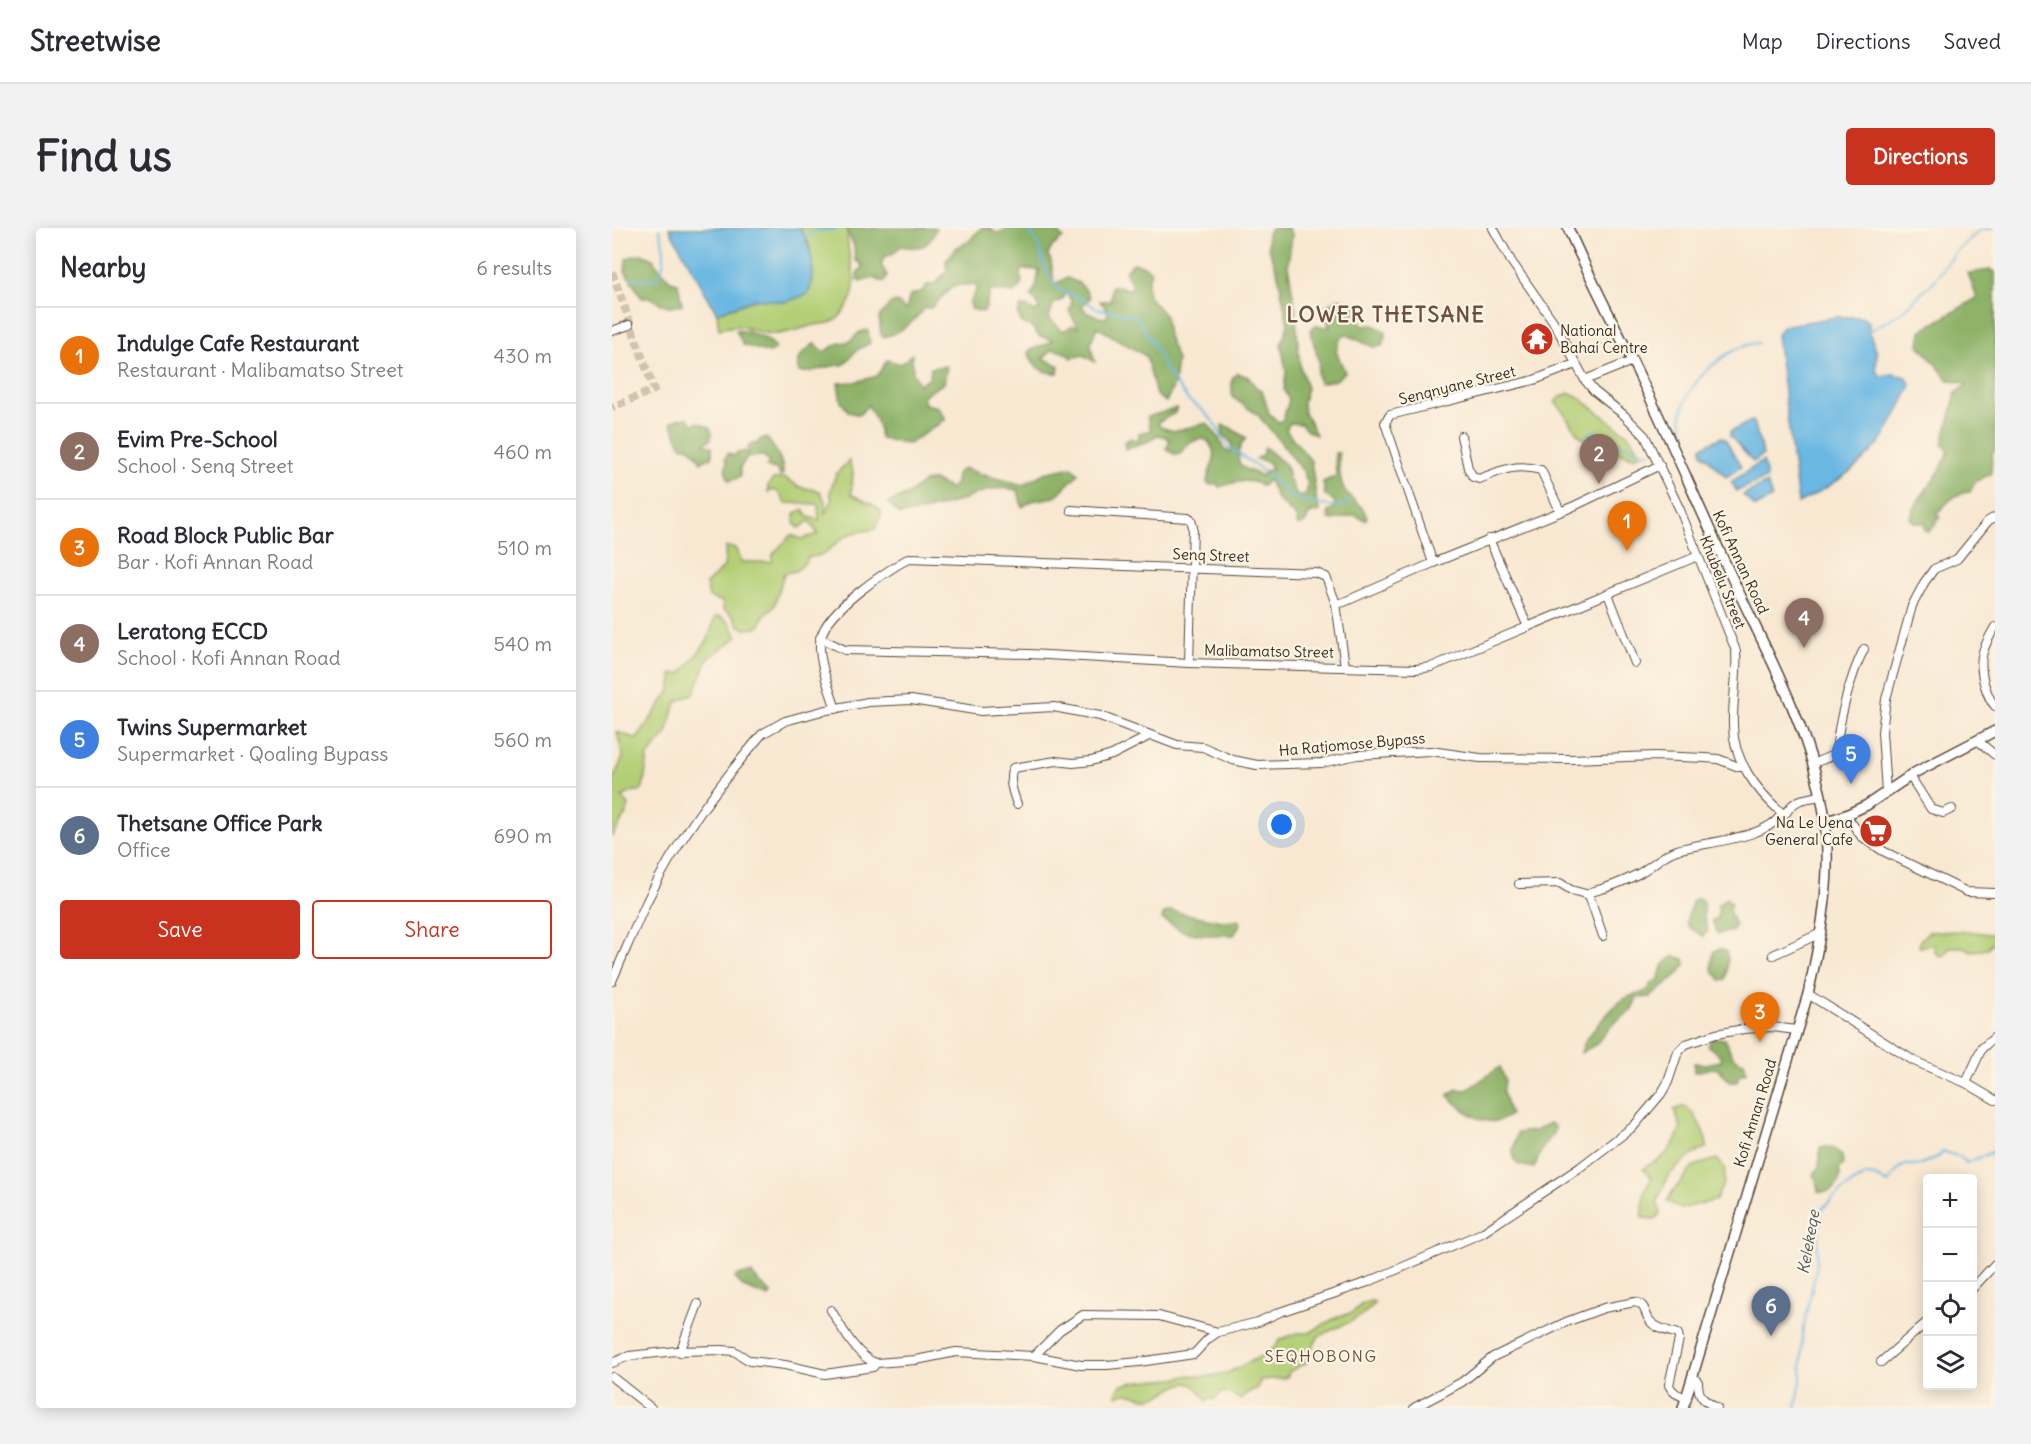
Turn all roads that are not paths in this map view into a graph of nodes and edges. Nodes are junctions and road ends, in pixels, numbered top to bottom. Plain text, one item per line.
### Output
1 (1493, 228) edge
2 (1568, 228) edge
3 (629, 325) dead end
4 (612, 332) edge
5 (1632, 361) junction
6 (1576, 364) junction
7 (1585, 380) junction
8 (1461, 436) dead end
9 (1660, 465) junction
10 (1071, 510) dead end
11 (1560, 511) junction
12 (1995, 517) edge
13 (1489, 539) junction
14 (1698, 556) junction
15 (1433, 563) junction
16 (1192, 568) junction
17 (1608, 594) junction
18 (1336, 603) junction
19 (1528, 627) junction
20 (1995, 627) edge
21 (820, 638) junction
22 (1864, 649) dead end
23 (1189, 663) junction
24 (1635, 663) dead end
25 (1345, 666) junction
26 (1995, 706) edge
27 (836, 710) junction
28 (1995, 731) edge
29 (1149, 736) junction
30 (1978, 741) junction
31 (1995, 755) edge
32 (1819, 761) dead end
33 (1744, 767) junction
34 (1910, 776) junction
35 (1886, 792) junction
36 (1821, 796) junction
37 (1017, 804) dead end
38 (1953, 809) dead end
39 (1782, 813) junction
40 (1846, 815) junction
41 (1824, 822) junction
42 (1520, 884) dead end
43 (1995, 893) edge
44 (1589, 895) junction
45 (1821, 933) junction
46 (1603, 936) dead end
47 (1773, 955) dead end
48 (612, 981) edge
49 (1808, 994) junction
50 (1796, 1030) junction
51 (1995, 1037) edge
52 (1966, 1083) junction
53 (1995, 1100) edge
54 (1995, 1264) edge
55 (1977, 1284) edge
56 (698, 1304) dead end
57 (831, 1310) dead end
58 (1923, 1325) edge
59 (1218, 1332) junction
60 (680, 1352) junction
61 (1034, 1356) junction
62 (1881, 1362) dead end
63 (612, 1363) edge
64 (876, 1363) junction
65 (612, 1377) edge
66 (1693, 1377) junction
67 (1687, 1398) junction
68 (651, 1408) edge
69 (1414, 1408) edge
70 (1683, 1408) edge
71 (1717, 1408) edge

1 - 6 street, Khubelu Street
2 - 5 main road, Kofi Annan Road
3 - 4 street
5 - 7 street
5 - 36 main road, Kofi Annan Road
6 - 7 street, Khubelu Street
6 - 15 street, Senqnyane Street
7 - 9 street, Khubelu Street
8 - 11 street
9 - 11 street
9 - 14 street, Khubelu Street
10 - 16 street
11 - 13 street
12 - 35 street
13 - 15 street
13 - 19 street
14 - 17 street, Malibamatso Street
14 - 33 street, Khubelu Street
15 - 18 street
16 - 18 street, Senq Street
16 - 21 street, Senq Street
16 - 23 street
17 - 19 street, Malibamatso Street
17 - 24 street
18 - 25 street, Senq Street
19 - 25 street, Malibamatso Street
20 - 26 street
21 - 23 street, Malibamatso Street
21 - 27 street
22 - 32 street
23 - 25 street, Malibamatso Street
27 - 29 street, Ha Ratjomose Bypass
27 - 48 street, Ha Ratjomose Bypass
28 - 30 main road
29 - 33 street, Ha Ratjomose Bypass
29 - 37 street
30 - 31 street
30 - 34 main road
33 - 39 street, Khubelu Street
34 - 35 main road
34 - 38 street
35 - 40 main road
36 - 39 street
36 - 41 main road, Kofi Annan Road
39 - 44 street
40 - 41 main road
40 - 43 street
41 - 45 main road, Kofi Annan Road
42 - 44 street
44 - 46 street
45 - 47 street
45 - 49 main road, Kofi Annan Road
49 - 50 main road, Kofi Annan Road
49 - 52 street
50 - 59 street
50 - 66 main road, Kofi Annan Road
51 - 52 street
52 - 53 street
54 - 55 street
56 - 60 street
57 - 64 street
58 - 62 street
59 - 61 street
59 - 61 street
60 - 63 street
60 - 64 street
61 - 64 street
65 - 68 street
66 - 67 main road, Kofi Annan Road
66 - 71 street
67 - 69 street
67 - 70 main road, Kofi Annan Road

